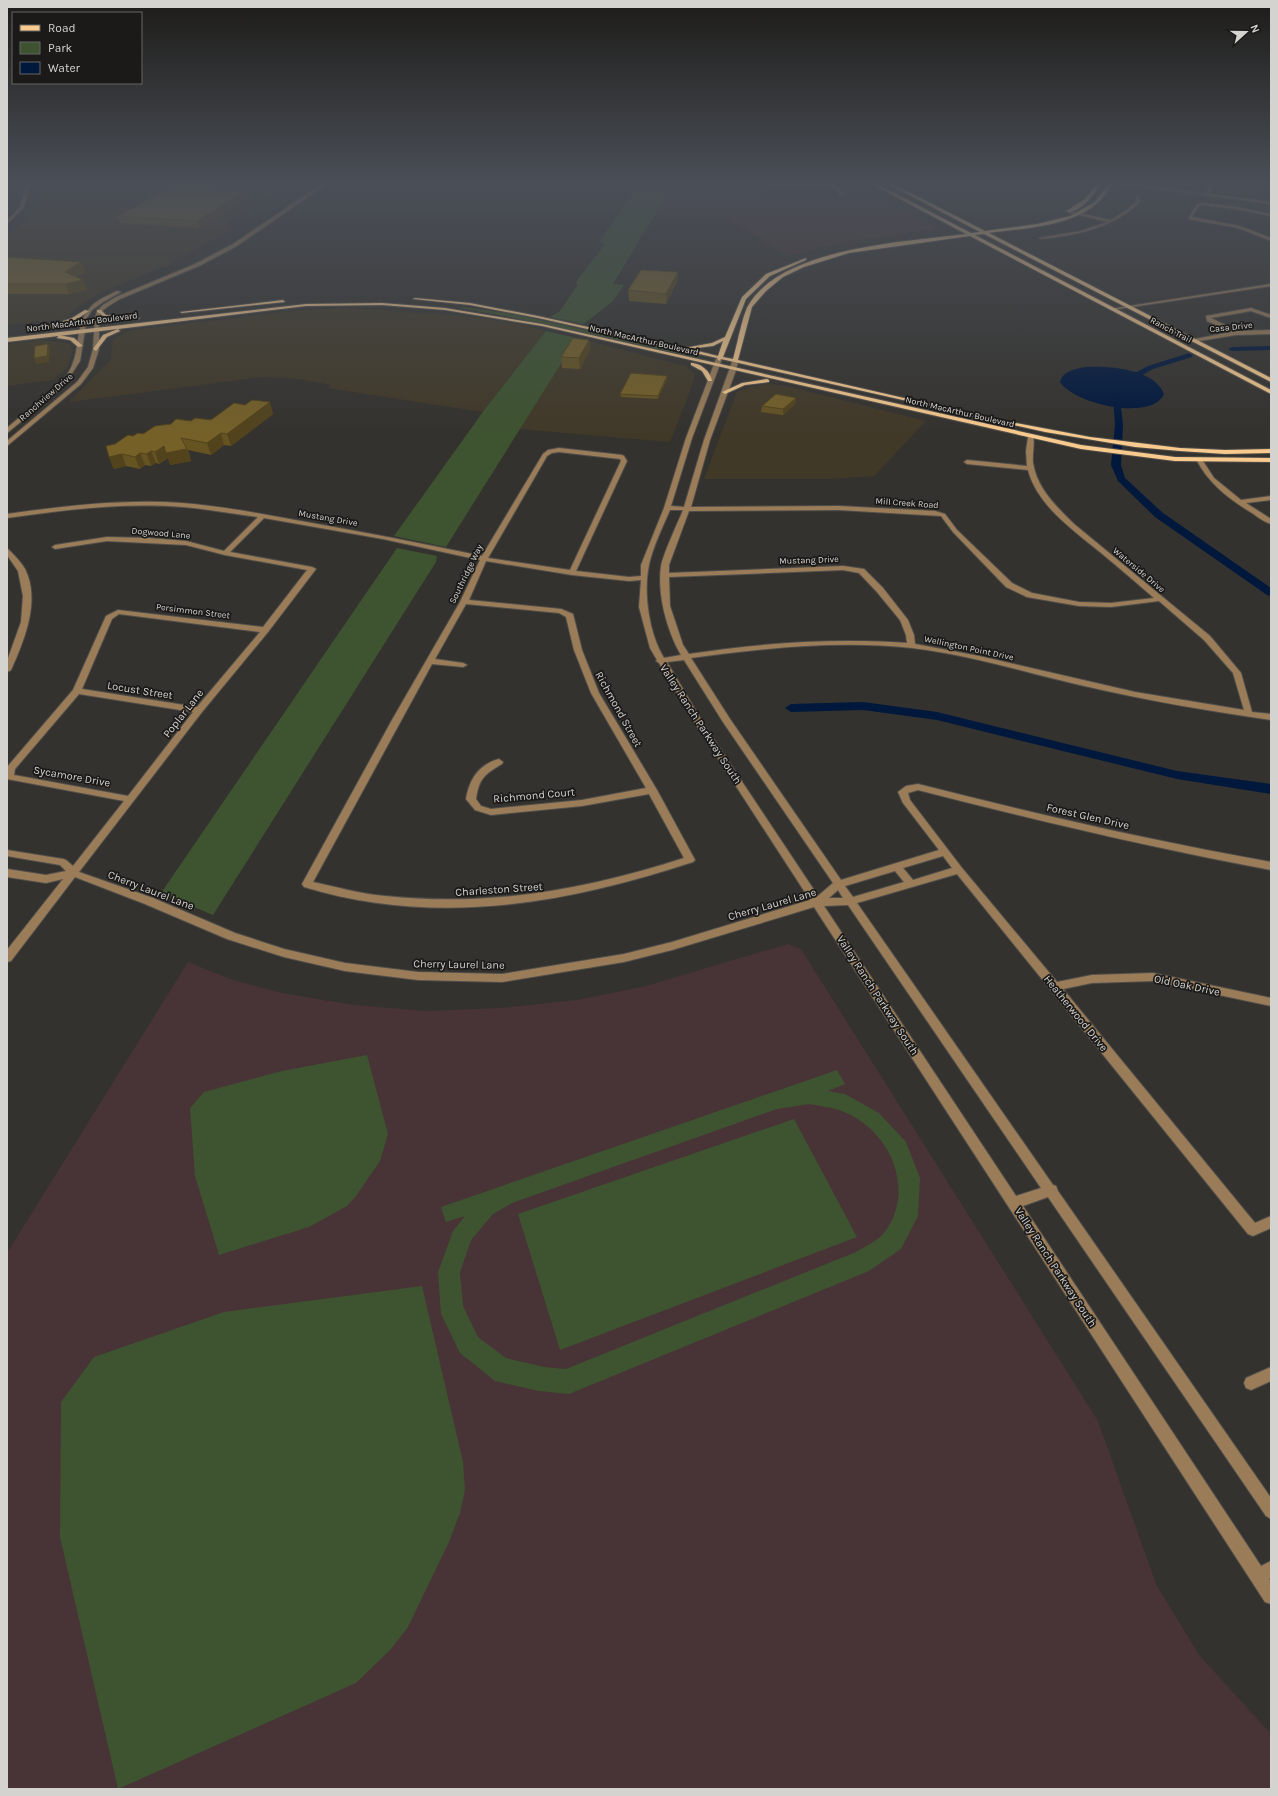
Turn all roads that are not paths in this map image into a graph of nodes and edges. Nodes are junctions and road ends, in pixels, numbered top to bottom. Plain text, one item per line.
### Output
1 (182, 267) edge
2 (195, 267) edge
3 (783, 267) edge
4 (800, 267) edge
5 (1032, 267) edge
6 (1050, 267) edge
7 (1271, 285) edge
8 (752, 290) junction
9 (763, 292) junction
10 (305, 299) dead end
11 (311, 299) dead end
12 (409, 299) dead end
13 (291, 300) dead end
14 (448, 302) junction
15 (461, 303) junction
16 (1128, 307) junction
17 (445, 309) junction
18 (1112, 309) junction
19 (87, 311) junction
20 (99, 311) junction
21 (177, 313) dead end
22 (144, 317) dead end
23 (1271, 317) edge
24 (138, 318) junction
25 (138, 324) junction
26 (78, 325) junction
27 (97, 326) junction
28 (43, 329) junction
29 (82, 331) junction
30 (1271, 332) edge
31 (1236, 333) junction
32 (7, 334) edge
33 (41, 336) junction
34 (727, 338) junction
35 (7, 340) edge
36 (1193, 340) junction
37 (80, 346) junction
38 (96, 348) junction
39 (678, 349) junction
40 (681, 358) junction
41 (748, 358) dead end
42 (718, 362) junction
43 (734, 366) junction
44 (1244, 366) junction
45 (1228, 369) junction
46 (769, 370) junction
47 (710, 380) junction
48 (778, 380) junction
49 (1271, 380) edge
50 (725, 392) junction
51 (1271, 392) edge
52 (911, 401) junction
53 (903, 408) junction
54 (30, 412) junction
55 (43, 413) junction
56 (7, 431) edge
57 (1031, 437) junction
58 (698, 439) junction
59 (7, 444) edge
60 (1271, 451) edge
61 (1199, 460) junction
62 (1271, 460) edge
63 (967, 462) dead end
64 (1030, 468) junction
65 (1271, 498) edge
66 (1240, 502) junction
67 (667, 508) junction
68 (687, 508) junction
69 (7, 516) edge
70 (263, 516) junction
71 (1271, 522) edge
72 (55, 547) dead end
73 (7, 551) edge
74 (225, 553) junction
75 (484, 559) junction
76 (312, 569) joint
77 (572, 573) junction
78 (665, 575) junction
79 (644, 578) junction
80 (1160, 598) junction
81 (464, 602) junction
82 (265, 630) junction
83 (911, 646) junction
84 (17, 649) junction
85 (7, 650) edge
86 (686, 657) junction
87 (430, 661) junction
88 (660, 661) junction
89 (463, 665) dead end
90 (7, 670) edge
91 (77, 691) junction
92 (199, 710) junction
93 (1249, 714) junction
94 (1271, 717) edge
95 (499, 762) dead end
96 (652, 790) junction
97 (903, 792) joint
98 (130, 799) junction
99 (946, 852) junction
100 (7, 853) edge
101 (690, 860) joint
102 (1271, 866) edge
103 (897, 867) junction
104 (959, 870) junction
105 (7, 873) edge
106 (73, 873) junction
107 (307, 884) joint
108 (839, 884) junction
109 (911, 884) junction
110 (851, 901) junction
111 (817, 902) junction
112 (7, 958) edge
113 (1054, 987) junction
114 (1271, 1002) edge
115 (1052, 1190) junction
116 (1014, 1203) junction
117 (1271, 1222) edge
118 (1271, 1374) edge
119 (1251, 1382) dead end
120 (1271, 1511) edge
121 (1265, 1573) edge
122 (1271, 1596) edge

1 - 19 street
2 - 20 street
3 - 8 main road
4 - 9 main road
5 - 18 main road, Ranch Trail
6 - 16 main road, Ranch Trail
7 - 16 street
8 - 9 main road
8 - 34 main road
9 - 43 main road
10 - 11 main road
12 - 14 main road, North MacArthur Boulevard
13 - 21 main road
14 - 15 main road, North MacArthur Boulevard
14 - 17 main road
15 - 17 main road
15 - 39 main road, North MacArthur Boulevard
16 - 18 street
16 - 36 main road, Ranch Trail
17 - 25 main road, North MacArthur Boulevard
17 - 40 main road, North MacArthur Boulevard
18 - 45 main road, Ranch Trail
19 - 26 street, Ranchview Drive
19 - 28 main road
20 - 24 main road
20 - 27 street, Ranchview Drive
22 - 24 main road, North MacArthur Boulevard
23 - 31 street
24 - 27 main road, North MacArthur Boulevard
25 - 27 main road, North MacArthur Boulevard
25 - 38 main road
26 - 27 main road, North MacArthur Boulevard
26 - 28 main road, North MacArthur Boulevard
26 - 29 street, Ranchview Drive
27 - 29 main road, North MacArthur Boulevard
27 - 38 street, Ranchview Drive
28 - 32 main road, North MacArthur Boulevard
29 - 33 main road, North MacArthur Boulevard
29 - 37 street, Ranchview Drive
30 - 31 street, Casa Drive
31 - 36 street, Casa Drive
33 - 35 main road, North MacArthur Boulevard
33 - 37 main road
34 - 39 main road
34 - 42 main road
36 - 44 main road, Ranch Trail
37 - 54 street, Ranchview Drive
38 - 55 street, Ranchview Drive
39 - 42 main road, North MacArthur Boulevard
40 - 42 main road, North MacArthur Boulevard
40 - 47 main road
41 - 46 main road
42 - 43 main road, North MacArthur Boulevard
42 - 47 street, Valley Ranch Parkway South
43 - 46 main road, North MacArthur Boulevard
43 - 48 main road, North MacArthur Boulevard
43 - 50 street, Valley Ranch Parkway South
44 - 45 main road
44 - 49 main road, Ranch Trail
45 - 51 main road, Ranch Trail
46 - 52 main road, North MacArthur Boulevard
47 - 58 street, Valley Ranch Parkway South
48 - 50 main road
48 - 53 main road, North MacArthur Boulevard
50 - 58 street, Valley Ranch Parkway South
52 - 53 main road
52 - 60 main road, North MacArthur Boulevard
53 - 57 main road, North MacArthur Boulevard
54 - 55 street
54 - 56 street, Ranchview Drive
55 - 59 street, Ranchview Drive
57 - 61 main road, North MacArthur Boulevard
57 - 64 street, Waterside Drive
58 - 67 street, Valley Ranch Parkway South
58 - 68 street, Valley Ranch Parkway South
61 - 62 main road, North MacArthur Boulevard
61 - 66 street
63 - 64 street
64 - 80 street, Waterside Drive
65 - 66 street
66 - 71 street
67 - 68 street, Mill Creek Road
67 - 79 street, Valley Ranch Parkway South
68 - 78 street, Valley Ranch Parkway South
68 - 80 street, Mill Creek Road
69 - 70 street, Mustang Drive
70 - 74 street
70 - 75 street, Mustang Drive
72 - 74 street, Dogwood Lane
73 - 84 street
74 - 76 street, Dogwood Lane
75 - 77 street, Mustang Drive
75 - 77 street, Southridge Way
75 - 81 street, Southridge Way
76 - 82 street, Poplar Lane
77 - 79 street, Mustang Drive
78 - 83 street, Mustang Drive
78 - 86 street, Valley Ranch Parkway South
79 - 88 street, Valley Ranch Parkway South
80 - 93 street, Waterside Drive
81 - 87 street, Southridge Way
81 - 96 street, Richmond Street
82 - 91 street, Persimmon Street
82 - 92 street, Poplar Lane
83 - 86 street, Wellington Point Drive
83 - 93 street, Wellington Point Drive
84 - 85 street
84 - 90 street
86 - 88 street, Wellington Point Drive
86 - 108 street, Valley Ranch Parkway South
87 - 89 street
87 - 107 street, Southridge Way
88 - 111 street, Valley Ranch Parkway South
91 - 92 street, Locust Street
91 - 98 street, Sycamore Drive
92 - 98 street, Poplar Lane
93 - 94 street, Wellington Point Drive
95 - 96 street, Richmond Court
96 - 101 street, Richmond Street
97 - 99 street, Heatherwood Drive
97 - 102 street, Forest Glen Drive
98 - 106 street, Poplar Lane
99 - 103 street
99 - 104 street, Heatherwood Drive
100 - 106 street
101 - 107 street, Charleston Street
103 - 108 street
103 - 109 street
104 - 109 street, Cherry Laurel Lane
104 - 113 street, Heatherwood Drive
105 - 106 street
106 - 111 street, Cherry Laurel Lane
106 - 112 street, Poplar Lane
108 - 110 street, Valley Ranch Parkway South
108 - 111 street
109 - 110 street, Cherry Laurel Lane
110 - 111 street, Cherry Laurel Lane
110 - 115 street, Valley Ranch Parkway South
111 - 116 street, Valley Ranch Parkway South
113 - 114 street, Old Oak Drive
113 - 117 street, Heatherwood Drive
115 - 116 street
115 - 120 street, Valley Ranch Parkway South
116 - 121 street, Valley Ranch Parkway South
118 - 119 street
121 - 122 street, Valley Ranch Parkway South

